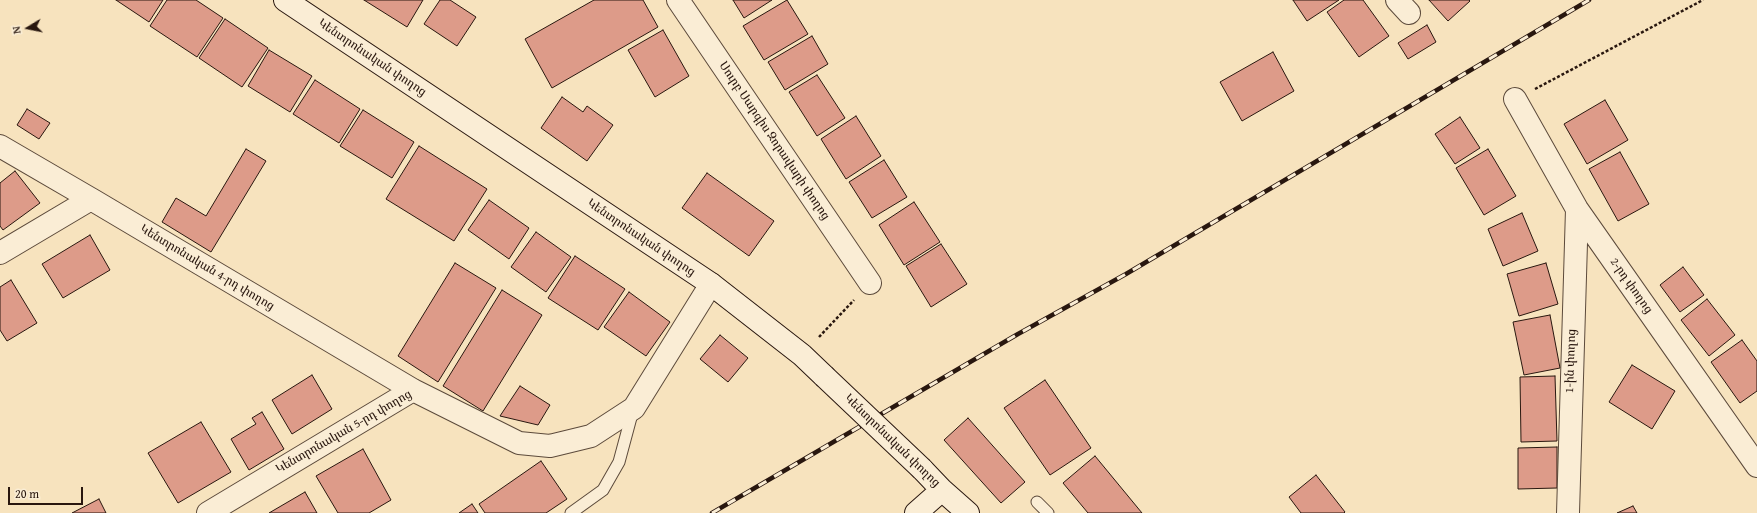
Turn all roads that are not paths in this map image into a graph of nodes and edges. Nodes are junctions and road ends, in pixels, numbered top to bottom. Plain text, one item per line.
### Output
1 (285, 0) edge
2 (678, 0) edge
3 (1515, 99) road end
4 (0, 146) edge
5 (91, 199) junction
6 (1577, 209) junction
7 (0, 253) edge
8 (870, 282) road end
9 (710, 284) junction
10 (413, 390) junction
11 (634, 408) junction
12 (1757, 466) edge
13 (942, 490) junction
14 (1038, 502) dead end
15 (208, 513) edge
16 (571, 513) edge
17 (916, 513) edge
18 (968, 513) edge
19 (1048, 513) edge
20 (1568, 513) edge

1 - 9 street, Կենտրոնական փողոց
2 - 8 street, Սուրբ Սարգիս Զորավարի փողոց
3 - 6 street, 2-րդ փողոց
4 - 5 street, Կենտրոնական 4-րդ փողոց
5 - 7 street
5 - 10 street, Կենտրոնական 4-րդ փողոց
6 - 12 street, 2-րդ փողոց
6 - 20 street, 1-ին փողոց
9 - 11 street, Կենտրոնական 5-րդ փողոց
9 - 13 street, Կենտրոնական փողոց, bridge
10 - 11 street, Կենտրոնական 5-րդ փողոց
10 - 15 street, Կենտրոնական 5-րդ փողոց
11 - 16 lane
13 - 17 street
13 - 18 street, Կենտրոնական փողոց
14 - 19 lane

